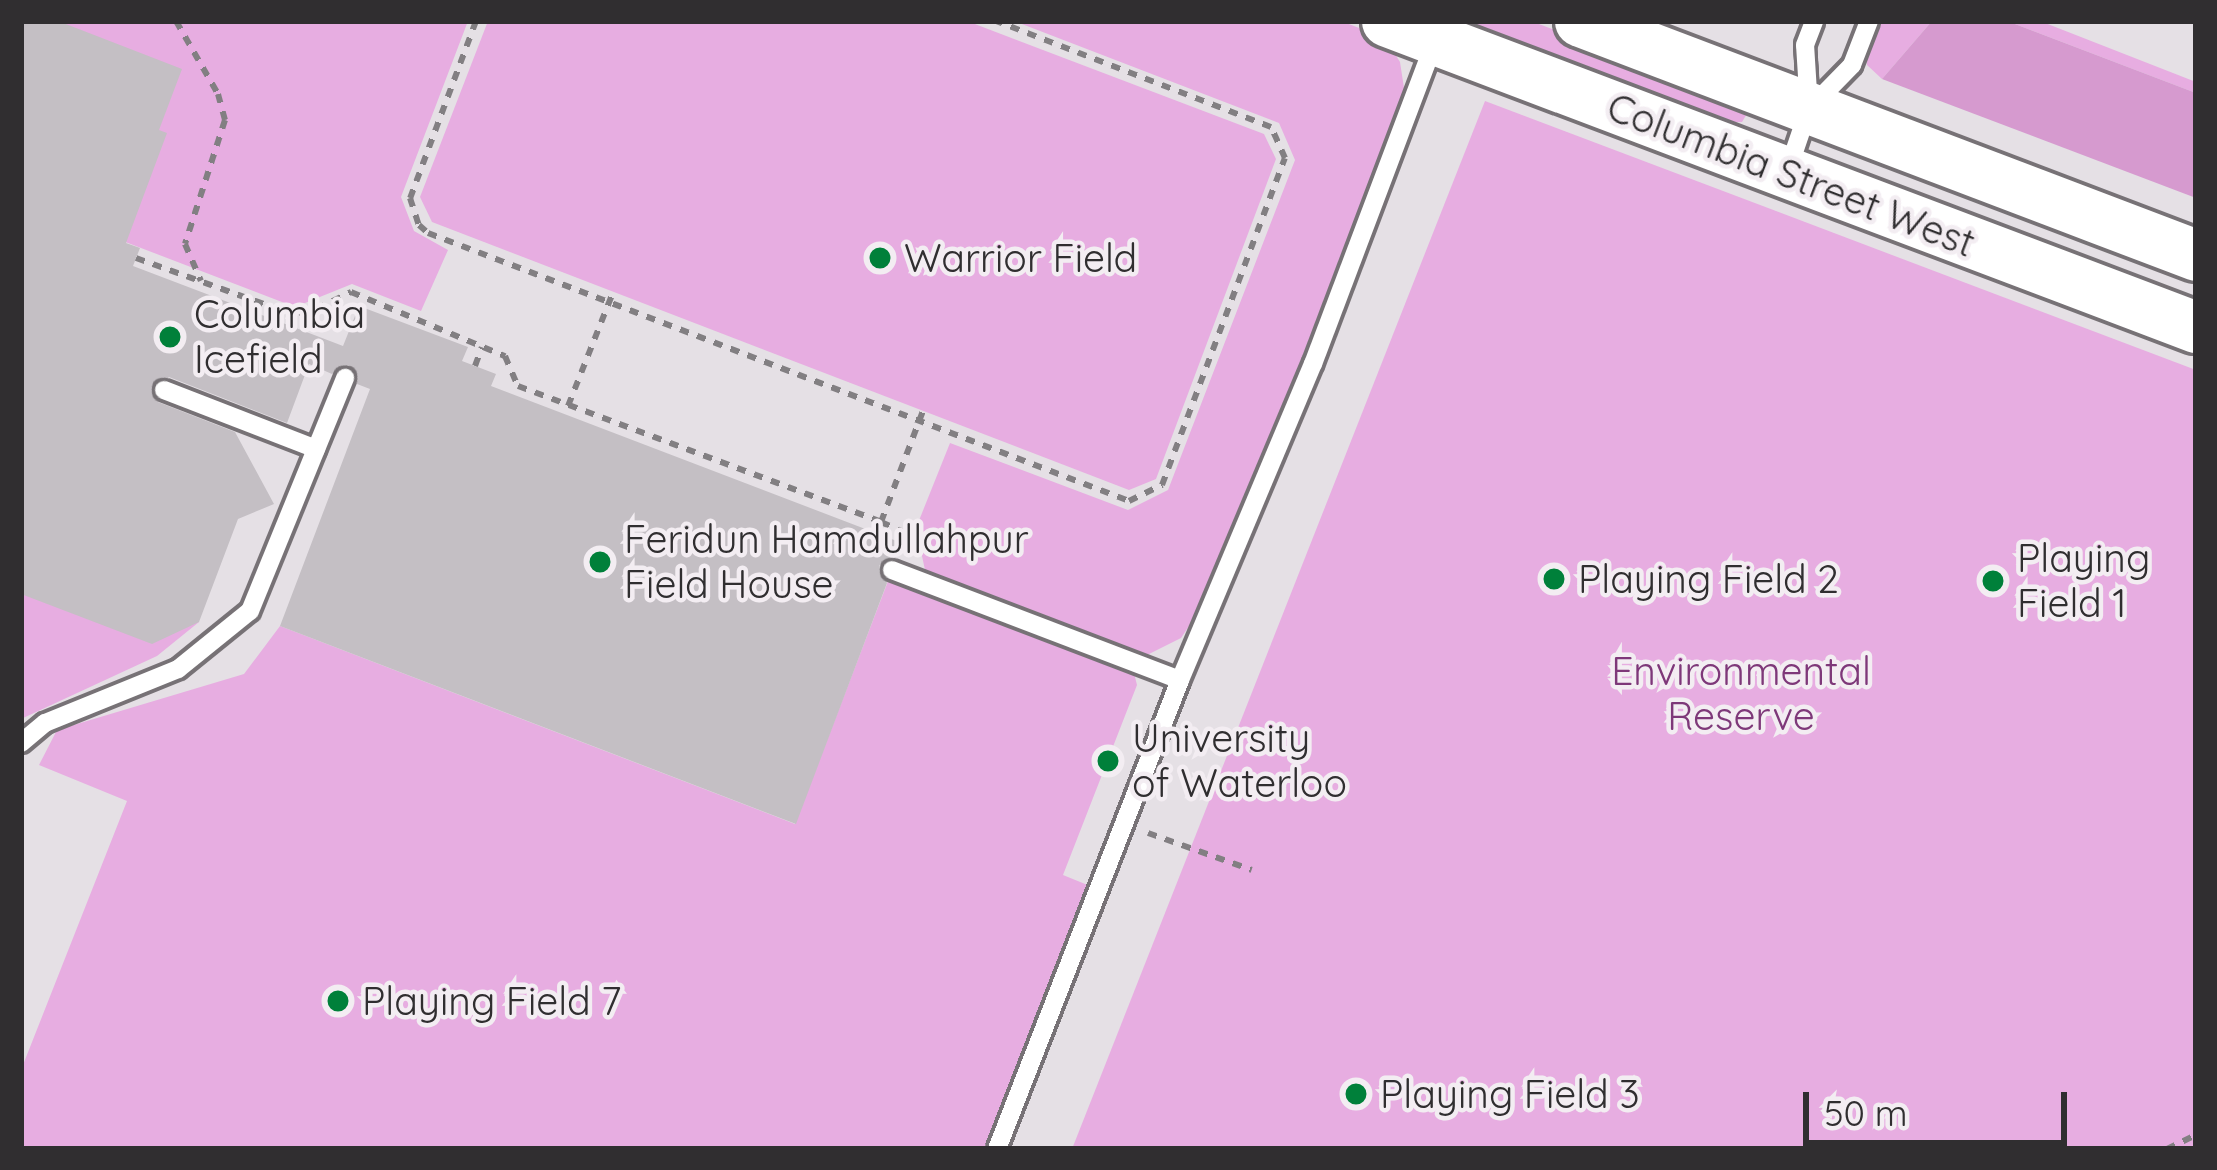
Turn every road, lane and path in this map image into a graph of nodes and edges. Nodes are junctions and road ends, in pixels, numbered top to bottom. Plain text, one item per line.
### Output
1 (176, 21) edge
2 (476, 21) edge
3 (997, 21) edge
4 (1387, 21) edge
5 (1580, 21) edge
6 (1814, 21) edge
7 (1869, 21) edge
8 (1435, 40) junction
9 (1809, 109) junction
10 (1787, 174) junction
11 (2196, 255) edge
12 (136, 257) dead end
13 (201, 281) junction
14 (610, 298) junction
15 (300, 317) junction
16 (2196, 327) edge
17 (296, 328) dead end
18 (482, 347) junction
19 (475, 366) dead end
20 (345, 379) dead end
21 (164, 390) dead end
22 (568, 406) junction
23 (922, 415) junction
24 (316, 449) junction
25 (881, 522) junction
26 (892, 570) dead end
27 (918, 580) junction
28 (1180, 680) junction
29 (21, 743) edge
30 (1123, 824) junction
31 (1252, 870) dead end
32 (2196, 1136) edge
33 (997, 1149) edge
34 (2167, 1149) edge

1 - 13 path
2 - 14 path
3 - 23 path
4 - 8 main road, Columbia Street West
5 - 9 main road, Columbia Street West
6 - 9 lane
7 - 9 lane
8 - 10 main road, Columbia Street West
8 - 28 lane
9 - 10 lane
9 - 11 main road, Columbia Street West
10 - 16 main road, Columbia Street West
12 - 13 path
13 - 15 path
14 - 22 path
14 - 23 path
15 - 17 path
15 - 18 path
18 - 19 path
18 - 22 path
20 - 24 lane
21 - 24 lane
22 - 25 path
23 - 25 path
24 - 29 lane
25 - 27 path
26 - 27 lane
27 - 28 lane
28 - 30 lane
30 - 31 path
30 - 33 lane
32 - 34 path

